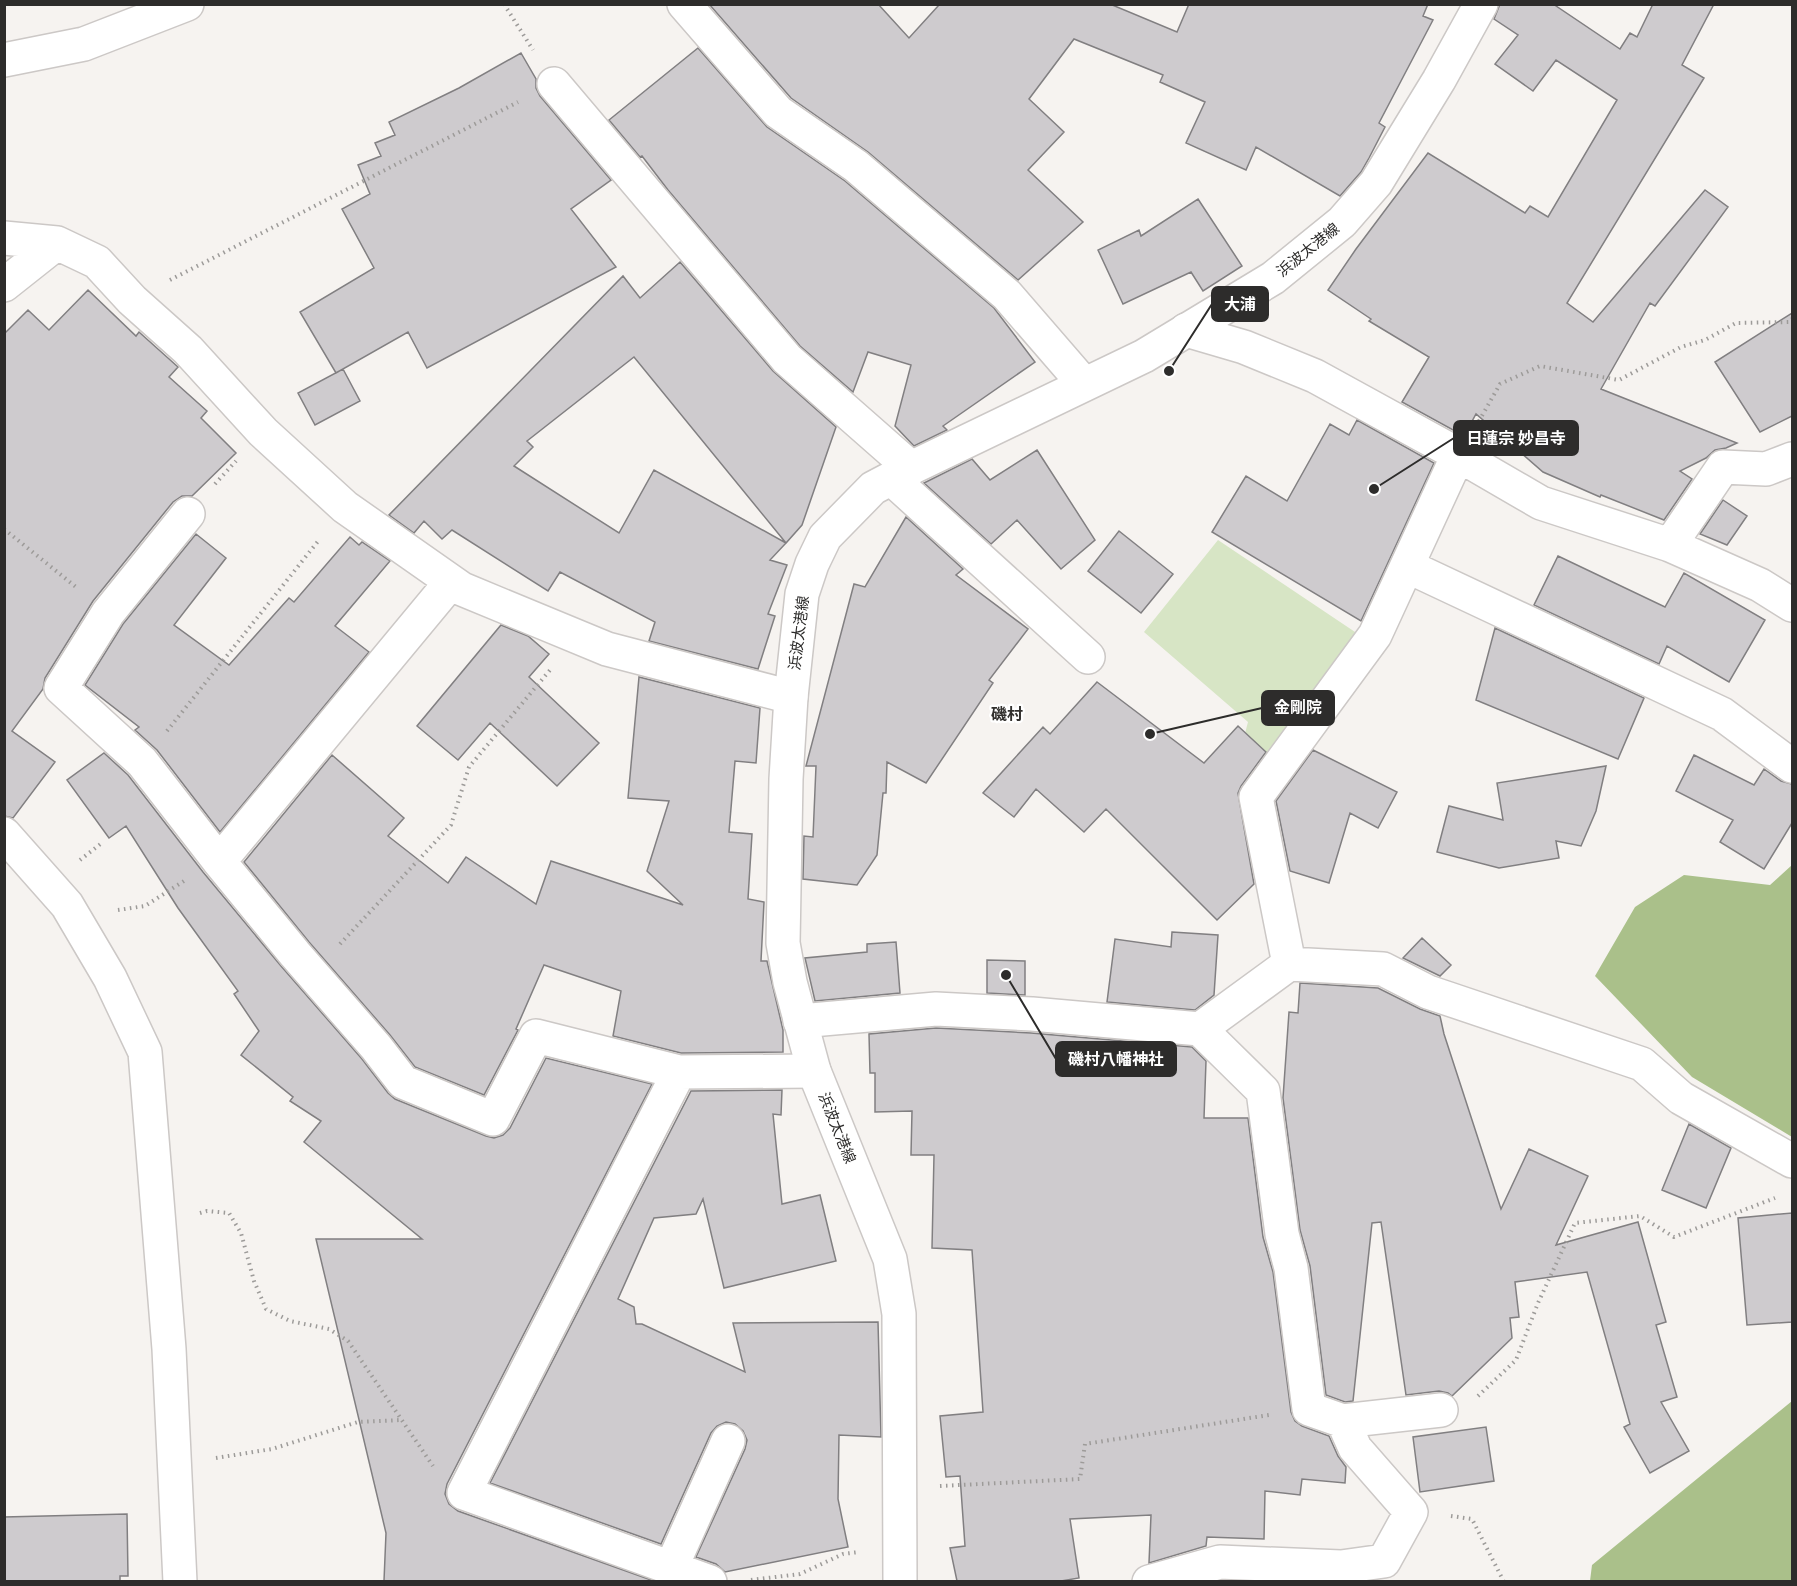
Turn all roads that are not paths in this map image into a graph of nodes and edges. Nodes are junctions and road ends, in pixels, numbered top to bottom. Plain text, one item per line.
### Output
1 (187, 4) edge
2 (684, 4) edge
3 (1481, 4) edge
4 (4, 60) edge
5 (554, 84) road end
6 (4, 237) edge
7 (57, 243) junction
8 (4, 285) edge
9 (1186, 330) junction
10 (1084, 384) junction
11 (1458, 455) junction
12 (1792, 459) edge
13 (902, 473) junction
14 (188, 514) road end
15 (1670, 545) junction
16 (1407, 566) junction
17 (451, 582) junction
18 (1792, 605) edge
19 (1088, 657) dead end
20 (791, 697) junction
21 (1792, 765) edge
22 (4, 834) edge
23 (218, 860) junction
24 (1289, 964) junction
25 (800, 1022) junction
26 (1200, 1029) junction
27 (814, 1071) junction
28 (679, 1072) junction
29 (1792, 1161) edge
30 (1441, 1410) road end
31 (1343, 1421) junction
32 (728, 1441) dead end
33 (671, 1568) junction
34 (180, 1581) edge
35 (710, 1581) edge
36 (900, 1581) edge
37 (1149, 1581) edge

1 - 4 street
2 - 10 street
3 - 9 street, 浜波太港線
5 - 13 street
6 - 7 street
7 - 8 street
7 - 17 street
9 - 10 street, 浜波太港線
9 - 11 street
10 - 13 street, 浜波太港線
11 - 15 street
11 - 16 street
12 - 15 street
13 - 19 street
13 - 20 street, 浜波太港線
14 - 23 street
15 - 18 street
16 - 21 street
16 - 24 street
17 - 20 street
17 - 23 street
20 - 25 street, 浜波太港線
22 - 34 street
23 - 28 street
24 - 26 street
24 - 29 street
25 - 26 street
25 - 27 street, 浜波太港線
26 - 31 street
27 - 28 street
27 - 36 street, 浜波太港線
28 - 33 street
30 - 31 street
31 - 37 street
32 - 33 street
33 - 35 street

